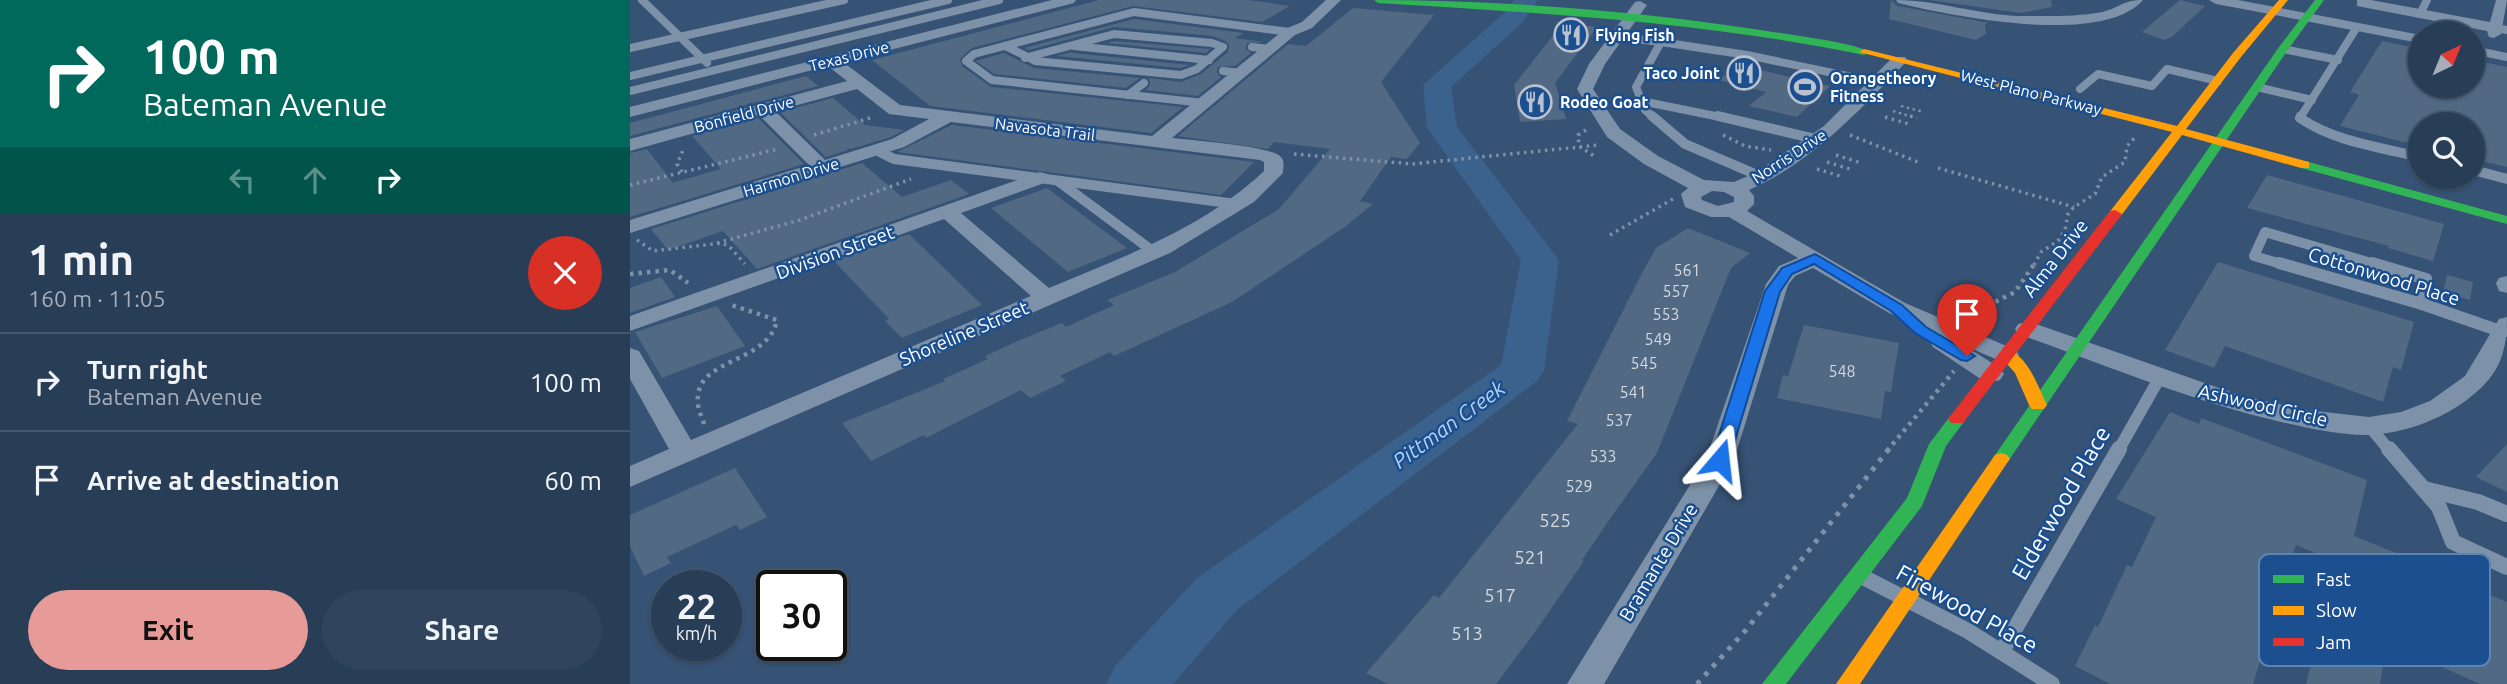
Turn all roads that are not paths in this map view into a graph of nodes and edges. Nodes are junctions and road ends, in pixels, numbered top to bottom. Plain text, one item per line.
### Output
1 (642, 0) edge
2 (844, 0) edge
3 (948, 0) edge
4 (999, 0) edge
5 (1069, 0) edge
6 (1318, 0) edge
7 (1334, 0) edge
8 (1378, 0) edge
9 (1568, 0) edge
10 (1903, 0) edge
11 (2136, 0) edge
12 (2216, 0) edge
13 (2320, 0) edge
14 (2503, 0) edge
15 (2363, 2) edge
16 (2278, 6) edge
17 (2424, 7) edge
18 (1636, 11) junction
19 (2306, 17) junction
20 (2357, 27) junction
21 (2499, 31) edge
22 (1290, 32) junction
23 (680, 37) junction
24 (1618, 37) junction
25 (2408, 37) edge
26 (1661, 42) junction
27 (1070, 45) junction
28 (1005, 46) junction
29 (1252, 47) dead end
30 (630, 48) edge
31 (1270, 49) junction
32 (2283, 49) junction
33 (2485, 52) edge
34 (1906, 54) junction
35 (2507, 57) edge
36 (1025, 58) junction
37 (702, 59) junction
38 (1209, 60) junction
39 (2338, 60) junction
40 (831, 61) junction
41 (713, 70) junction
42 (1223, 71) dead end
43 (1241, 73) junction
44 (630, 76) edge
45 (2218, 81) junction
46 (1875, 82) junction
47 (858, 83) junction
48 (1144, 83) dead end
49 (2257, 87) junction
50 (2080, 89) junction
51 (630, 91) edge
52 (1128, 95) junction
53 (2312, 100) junction
54 (1641, 102) junction
55 (1204, 103) junction
56 (763, 109) junction
57 (630, 112) edge
58 (947, 117) junction
59 (2185, 124) junction
60 (2225, 134) junction
61 (1816, 139) junction
62 (1156, 142) junction
63 (630, 145) edge
64 (876, 150) junction
65 (2408, 154) edge
66 (1284, 157) joint
67 (2337, 157) dead end
68 (822, 167) junction
69 (2485, 173) edge
70 (1762, 177) junction
71 (2507, 179) edge
72 (1049, 180) junction
73 (1734, 200) junction
74 (1236, 204) junction
75 (948, 212) junction
76 (2507, 220) edge
77 (631, 230) edge
78 (1154, 251) junction
79 (1815, 259) junction
80 (1047, 298) junction
81 (2421, 304) junction
82 (1897, 308) junction
83 (630, 324) edge
84 (2506, 327) edge
85 (2027, 329) junction
86 (2078, 347) junction
87 (2007, 355) junction
88 (630, 356) edge
89 (1991, 374) junction
90 (2160, 377) junction
91 (2038, 405) junction
92 (2369, 426) junction
93 (685, 453) junction
94 (630, 477) edge
95 (2424, 489) junction
96 (2507, 514) edge
97 (2478, 554) edge
98 (2490, 560) edge
99 (2507, 568) edge
100 (1858, 575) junction
101 (1905, 600) junction
102 (2002, 651) junction
103 (1585, 684) edge
104 (1773, 684) edge
105 (1847, 684) edge
106 (2052, 684) edge

1 - 23 lane
2 - 23 lane
3 - 37 lane
4 - 41 lane
5 - 40 street, Texas Drive
6 - 22 street
7 - 22 street
8 - 18 main road, West Plano Parkway
9 - 18 main road, West Plano Parkway
10 - 11 street
12 - 16 street
13 - 19 main road
14 - 21 street
15 - 17 street
16 - 19 street
16 - 45 main road, Alma Drive
17 - 21 street
18 - 24 street
18 - 34 main road, West Plano Parkway
19 - 20 lane
19 - 32 main road
20 - 25 lane
20 - 39 lane
22 - 28 lane
22 - 31 street
23 - 30 lane
23 - 37 lane
24 - 26 lane
24 - 73 street
26 - 46 lane
26 - 54 lane
27 - 36 lane
27 - 38 lane
27 - 38 lane
28 - 36 lane
28 - 52 lane
29 - 31 lane
31 - 43 street
32 - 39 lane
32 - 49 main road
33 - 35 lane
34 - 46 street, Norris Drive
34 - 50 main road, West Plano Parkway
34 - 59 main road, West Plano Parkway
36 - 38 lane
37 - 41 lane
37 - 44 lane
39 - 53 lane
40 - 47 street, Navasota Trail
40 - 57 street, Texas Drive
41 - 51 lane
42 - 43 lane
43 - 55 street
45 - 50 lane
45 - 59 main road, Alma Drive
46 - 61 street, Norris Drive
47 - 56 street, Bonfield Drive
47 - 58 street, Navasota Trail
48 - 52 lane
49 - 53 lane
49 - 60 main road
50 - 59 main road, West Plano Parkway
52 - 55 lane
53 - 65 lane
54 - 61 lane
54 - 70 lane
55 - 62 street
56 - 63 street, Bonfield Drive
56 - 68 street
58 - 62 street, Navasota Trail
58 - 64 street, Harmon Drive
59 - 60 main road, West Plano Parkway
59 - 85 main road, Alma Drive
60 - 67 main road, West Plano Parkway
60 - 76 main road, West Plano Parkway
60 - 86 main road
61 - 70 street, Norris Drive
62 - 66 street, Navasota Trail
64 - 68 street, Harmon Drive
64 - 72 lane
66 - 74 street, Shoreline Street
68 - 77 street, Harmon Drive
69 - 71 lane
70 - 73 street, Norris Drive
72 - 74 lane
72 - 75 street, Division Street
72 - 78 lane
73 - 79 street
74 - 78 street, Shoreline Street
75 - 80 street
75 - 83 street, Division Street
78 - 80 street, Shoreline Street
79 - 82 street
79 - 103 street, Bramante Drive
80 - 93 street, Shoreline Street
81 - 81 lane, Cottonwood Place
81 - 84 lane, Cottonwood Place
82 - 87 street
82 - 89 street
84 - 92 street, Ashwood Circle
85 - 86 street, Ashwood Circle
85 - 87 main road, Alma Drive
86 - 90 street, Ashwood Circle
86 - 91 main road
87 - 89 main road, Alma Drive
87 - 91 main road
88 - 93 street
89 - 100 main road, Alma Drive
90 - 92 street, Ashwood Circle
90 - 102 lane, Elderwood Place
91 - 101 main road
92 - 95 lane
93 - 94 street, Shoreline Street
95 - 96 lane
95 - 97 lane
98 - 99 lane
100 - 101 lane, Firewood Place
100 - 104 main road, Alma Drive
101 - 102 lane, Firewood Place
101 - 105 main road
102 - 106 lane, Firewood Place

